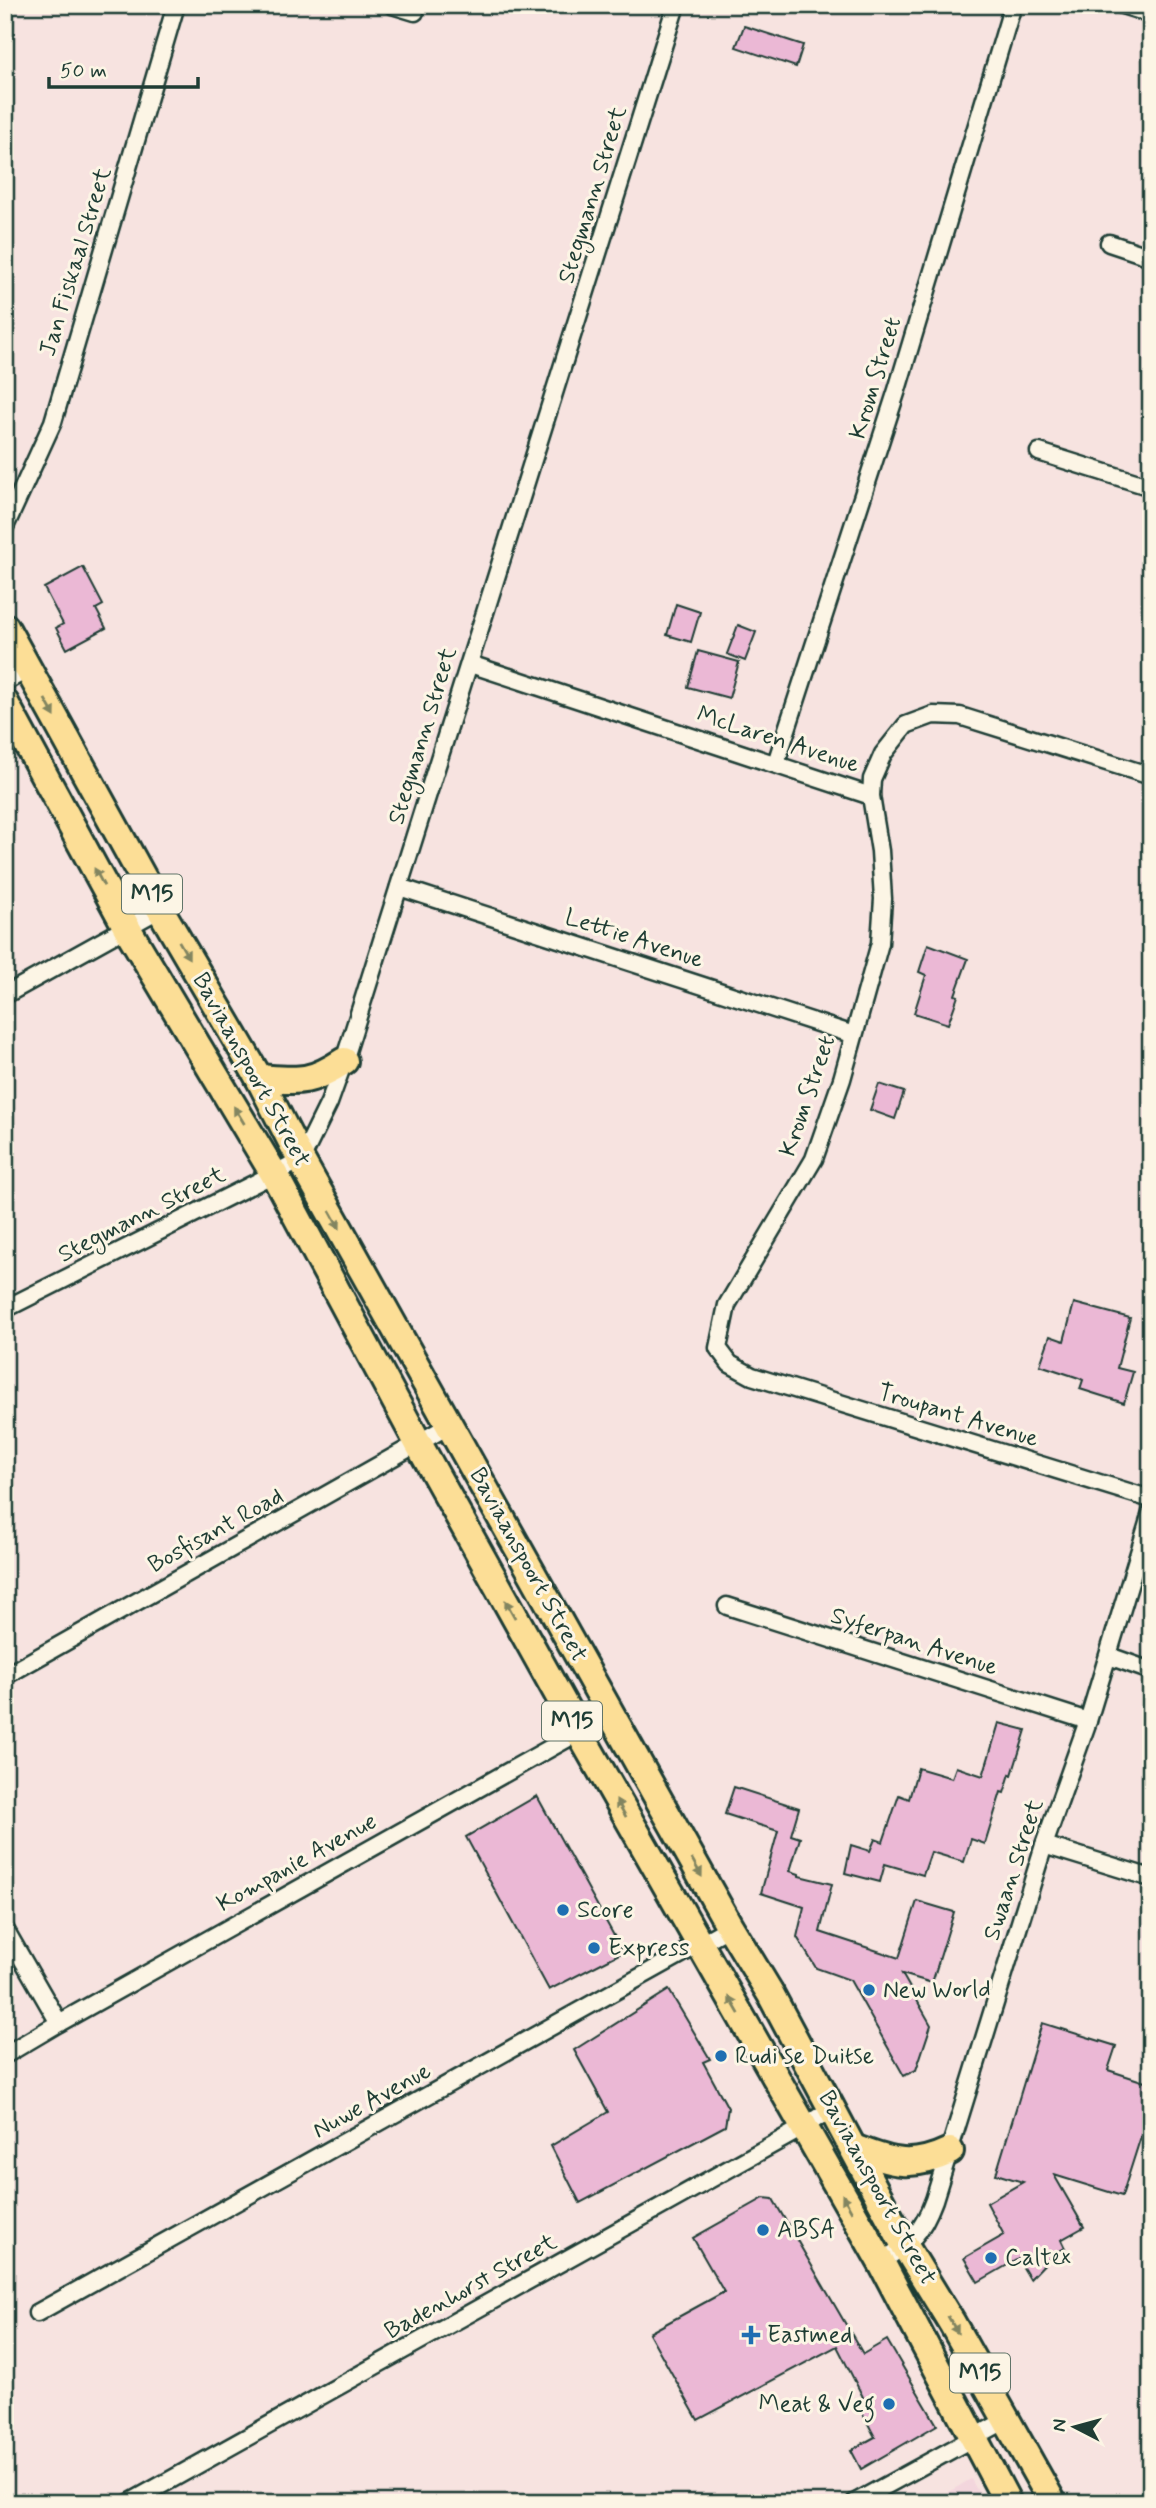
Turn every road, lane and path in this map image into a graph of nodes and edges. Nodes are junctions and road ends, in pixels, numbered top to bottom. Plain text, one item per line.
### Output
1 (176, 5) edge
2 (392, 5) edge
3 (676, 5) edge
4 (1013, 5) edge
5 (1122, 5) edge
6 (415, 12) dead end
7 (1151, 14) edge
8 (1109, 243) dead end
9 (1151, 257) edge
10 (1039, 452) dead end
11 (1151, 487) edge
12 (5, 527) edge
13 (5, 627) edge
14 (470, 664) junction
15 (28, 668) junction
16 (5, 682) edge
17 (5, 703) edge
18 (776, 763) junction
19 (1151, 776) edge
20 (871, 796) junction
21 (400, 887) junction
22 (160, 909) junction
23 (127, 928) junction
24 (5, 995) edge
25 (854, 1035) junction
26 (344, 1061) junction
27 (259, 1078) junction
28 (301, 1160) junction
29 (274, 1174) junction
30 (5, 1309) edge
31 (752, 1376) joint
32 (450, 1425) junction
33 (418, 1443) junction
34 (1151, 1499) edge
35 (1151, 1513) edge
36 (727, 1606) dead end
37 (1109, 1656) junction
38 (1151, 1671) edge
39 (5, 1676) edge
40 (611, 1711) junction
41 (1088, 1721) junction
42 (579, 1732) junction
43 (1044, 1845) junction
44 (1151, 1878) edge
45 (730, 1927) junction
46 (5, 1929) edge
47 (699, 1945) junction
48 (59, 2023) junction
49 (5, 2055) edge
50 (833, 2107) junction
51 (804, 2127) junction
52 (856, 2149) junction
53 (950, 2151) junction
54 (905, 2246) junction
55 (881, 2262) junction
56 (37, 2313) dead end
57 (1006, 2420) junction
58 (973, 2438) junction
59 (129, 2503) edge
60 (855, 2503) edge
61 (1008, 2503) edge
62 (1053, 2503) edge

1 - 12 street, Jan Fiskaal Street
2 - 6 street
3 - 14 street, Stegmann Street
4 - 18 street, Krom Street
5 - 7 street
8 - 9 street
10 - 11 street
13 - 15 main road, Baviaanspoort Street / M15
14 - 18 street, McLaren Avenue
14 - 21 street, Stegmann Street
15 - 16 street
15 -> 22 main road, Baviaanspoort Street / M15
23 -> 17 main road, Baviaanspoort Street / M15
18 - 20 street, McLaren Avenue
19 - 20 street, McLaren Avenue
20 - 25 street, Krom Street
21 - 25 street, Lettie Avenue
21 - 26 street, Stegmann Street
22 - 23 street
22 -> 27 main road, Baviaanspoort Street / M15
23 - 24 street
29 -> 23 main road, Baviaanspoort Street / M15
25 - 31 street, Krom Street
26 - 27 main road
26 - 28 street, Stegmann Street
27 - 28 main road, Baviaanspoort Street / M15
28 - 29 street, Stegmann Street
28 -> 32 main road, Baviaanspoort Street / M15
29 - 30 street, Stegmann Street
29 - 33 main road, Baviaanspoort Street / M15
31 - 34 street, Troupant Avenue
32 - 33 street, Bosfisant Road
32 - 40 main road, Baviaanspoort Street / M15
33 - 39 street, Bosfisant Road
42 -> 33 main road, Baviaanspoort Street / M15
35 - 37 street, Swaan Street
36 - 41 street, Syferpan Avenue
37 - 38 street
37 - 41 street, Swaan Street
40 - 42 street, Kompanie Avenue
40 -> 45 main road, Baviaanspoort Street / M15
41 - 43 street, Swaan Street
47 -> 42 main road, Baviaanspoort Street / M15
42 - 48 street, Kompanie Avenue
43 - 44 street
43 - 53 street, Swaan Street
45 - 47 street, Nuwe Avenue
45 - 50 main road, Baviaanspoort Street / M15
46 - 48 street
51 -> 47 main road, Baviaanspoort Street / M15
47 - 56 street, Nuwe Avenue
48 - 49 street, Kompanie Avenue
50 - 51 street, Badenhorst Street
50 - 52 main road, Baviaanspoort Street / M15
55 -> 51 main road, Baviaanspoort Street / M15
51 - 59 street, Badenhorst Street
52 - 53 main road
52 - 54 main road, Baviaanspoort Street / M15
53 - 54 street, Swaan Street
54 - 55 street, Swaan Street
54 -> 57 main road, Baviaanspoort Street / M15
55 - 58 main road, Baviaanspoort Street / M15
57 - 58 street
57 - 62 main road, Baviaanspoort Street / M15
58 - 60 street
58 - 61 main road, Baviaanspoort Street / M15

